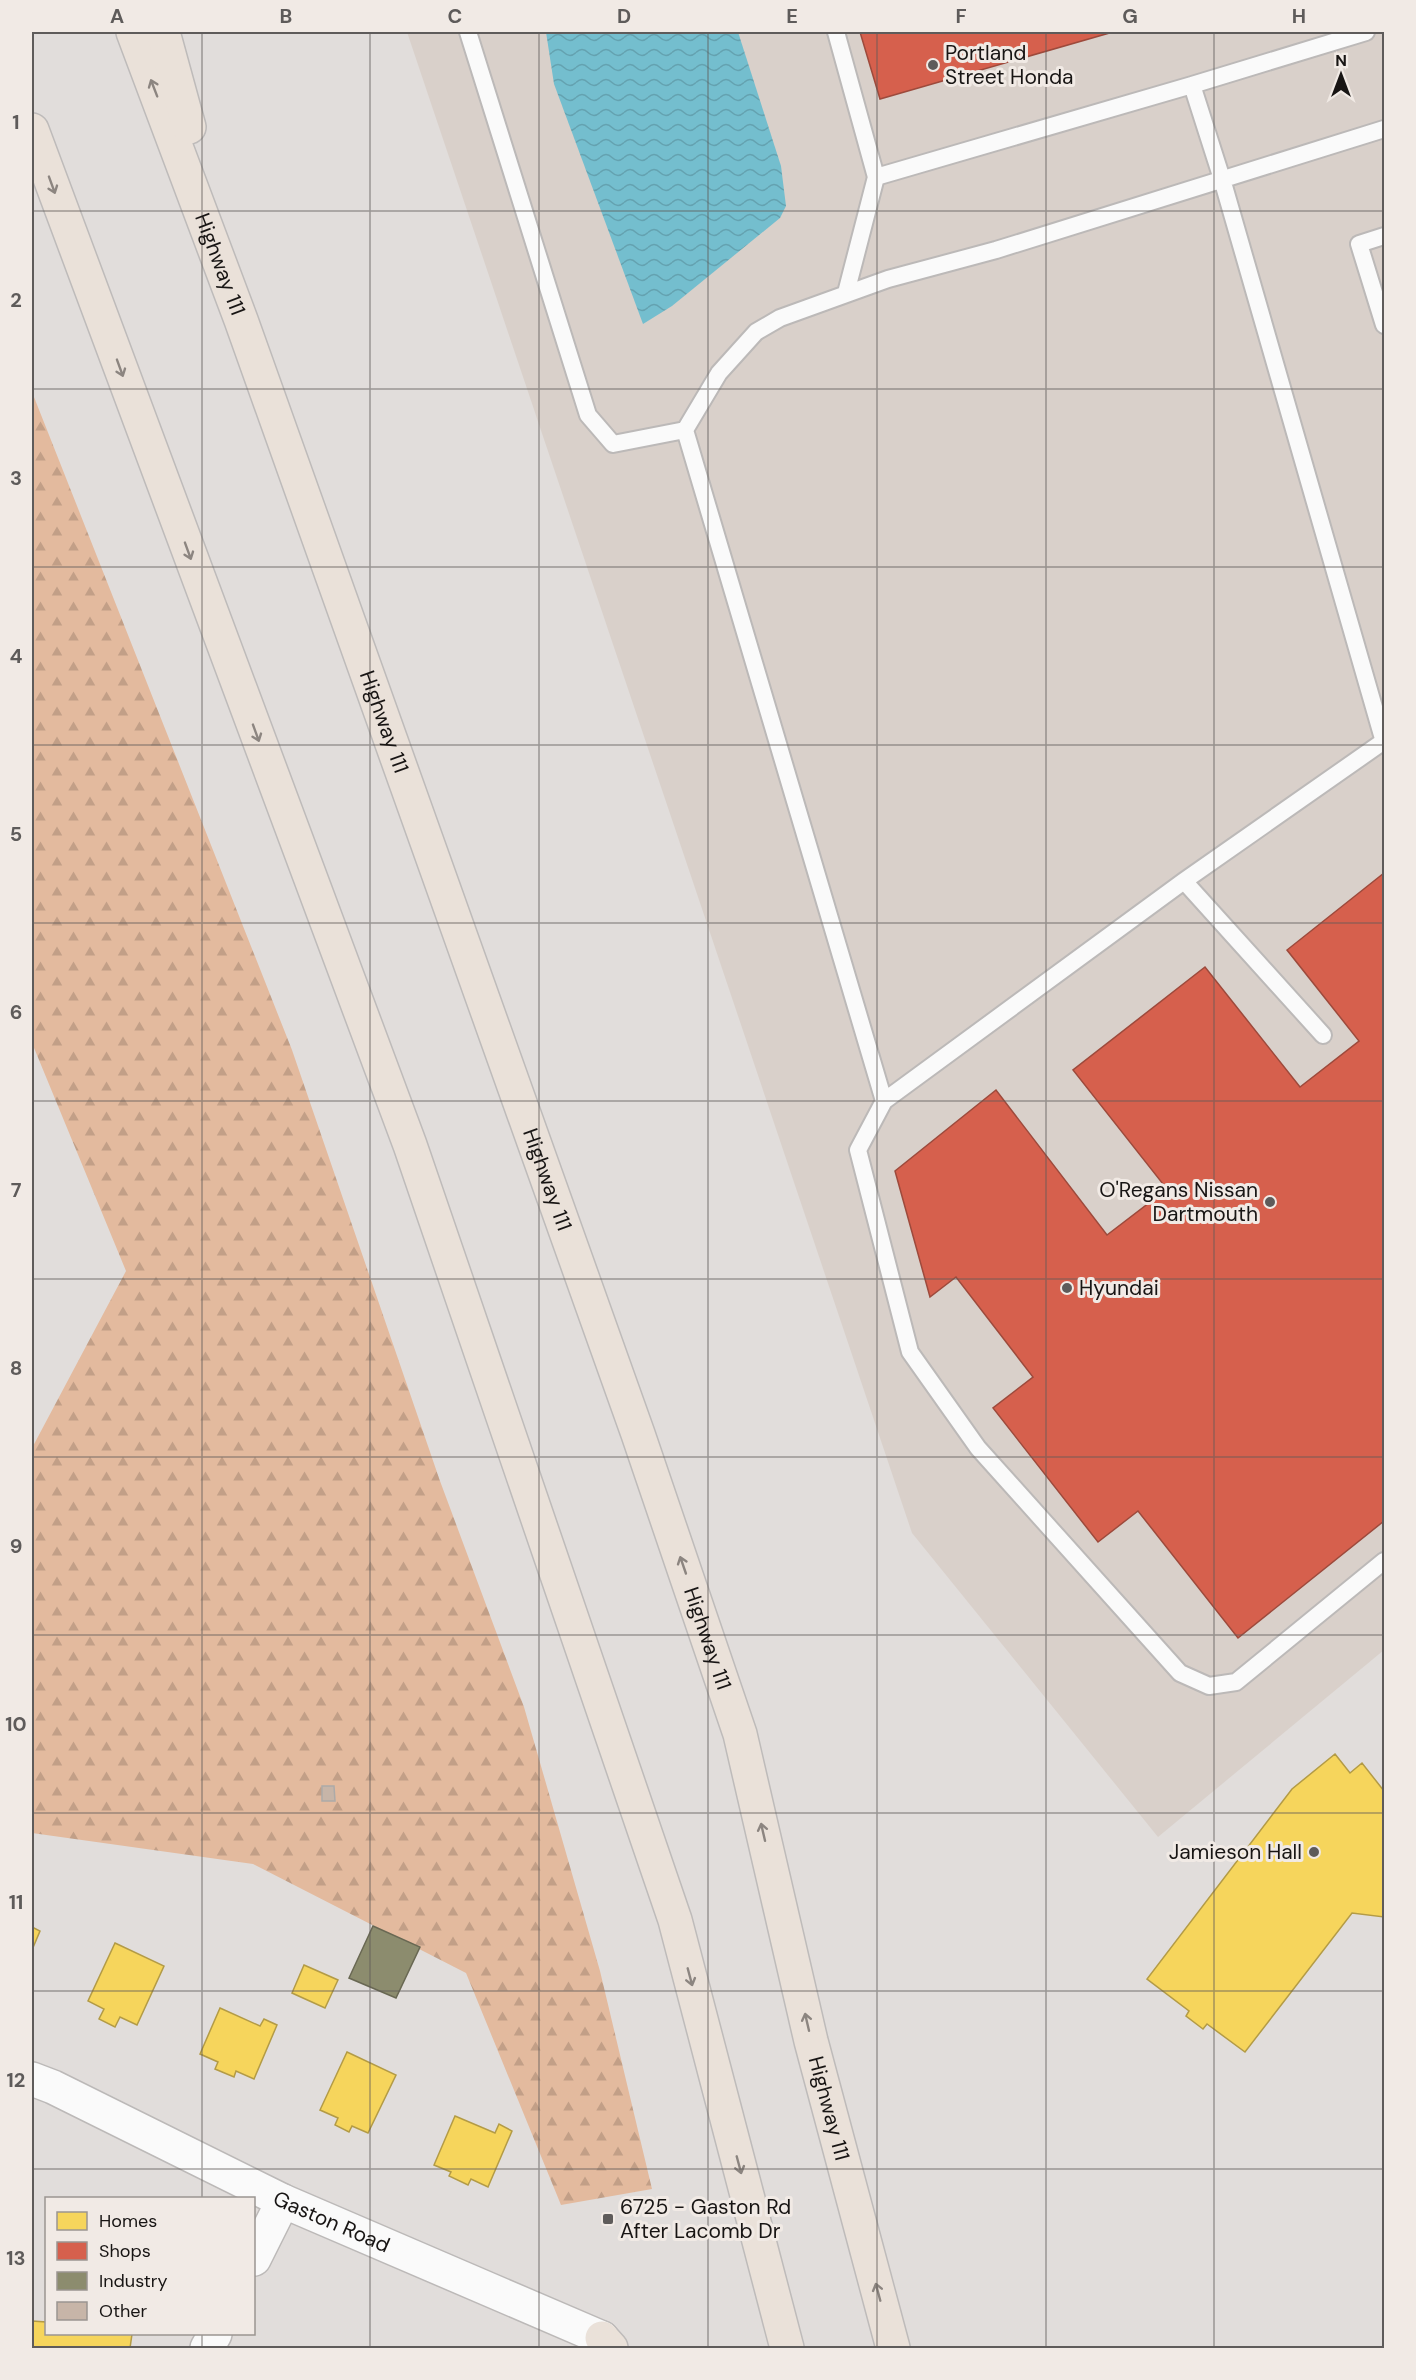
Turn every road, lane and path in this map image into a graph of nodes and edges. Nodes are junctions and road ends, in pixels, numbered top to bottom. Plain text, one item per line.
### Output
1 (133, 32) edge
2 (164, 32) edge
3 (468, 32) edge
4 (836, 32) edge
5 (1366, 32) edge
6 (1334, 36) edge
7 (1192, 85) junction
8 (1384, 129) edge
9 (32, 130) edge
10 (876, 177) junction
11 (1222, 179) junction
12 (1384, 236) edge
13 (846, 292) junction
14 (241, 320) junction
15 (1384, 325) edge
16 (685, 430) junction
17 (1384, 742) edge
18 (1184, 881) junction
19 (1323, 1035) dead end
20 (884, 1101) junction
21 (1384, 1561) edge
22 (32, 2079) edge
23 (283, 2200) junction
24 (255, 2257) edge
25 (214, 2335) edge
26 (607, 2343) edge
27 (207, 2349) edge
28 (787, 2349) edge
29 (893, 2349) edge

14 -> 1 highway, Highway 111
2 - 14 highway
3 - 16 lane
4 - 10 lane
5 - 6 lane
6 - 7 lane
7 - 10 lane
7 - 11 lane
8 - 11 lane
9 -> 28 highway
10 - 13 lane
11 - 13 lane
11 - 17 lane
12 - 15 lane
13 - 16 lane
29 -> 14 highway, Highway 111
16 - 20 lane
17 - 18 lane
18 - 19 lane
18 - 20 lane
20 - 21 lane
22 - 23 street, Gaston Road
23 - 24 street
23 - 26 street, Gaston Road
25 - 27 street

